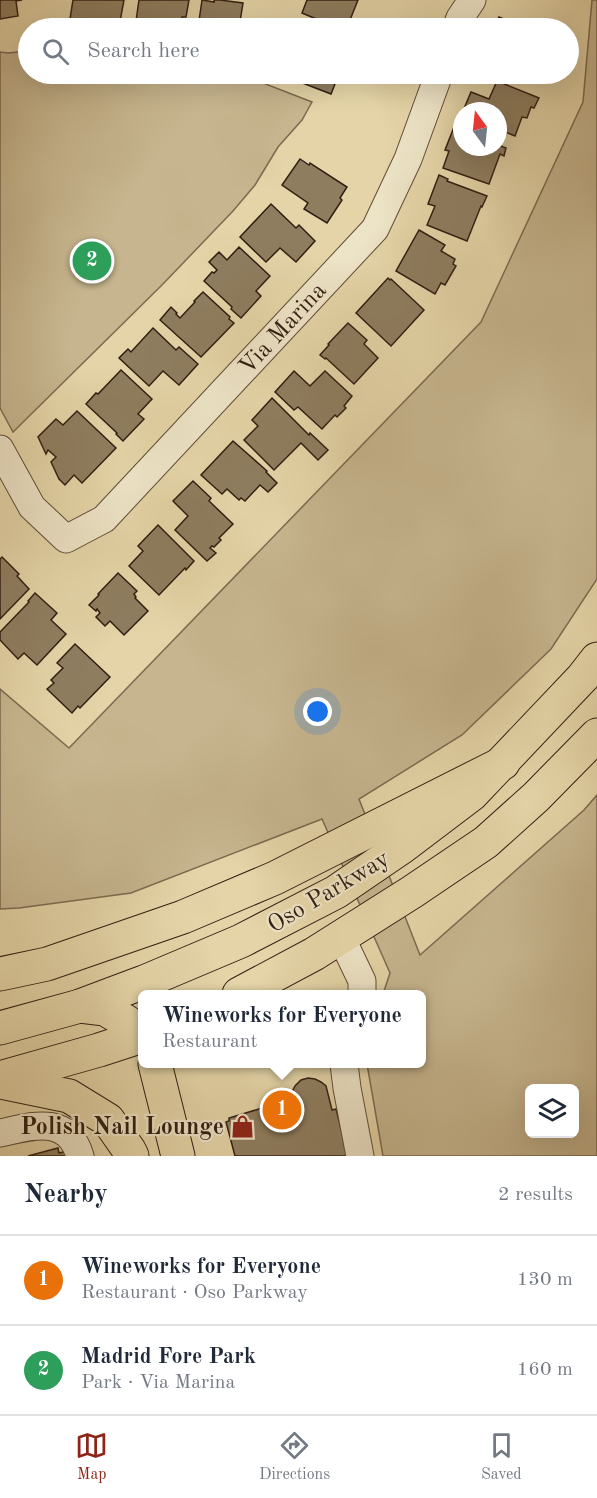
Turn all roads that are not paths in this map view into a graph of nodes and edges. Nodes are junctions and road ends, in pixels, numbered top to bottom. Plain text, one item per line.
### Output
1 (472, 0) edge
2 (460, 18) edge
3 (436, 84) edge
4 (0, 449) edge
5 (597, 659) edge
6 (597, 735) edge
7 (503, 763) junction
8 (336, 892) junction
9 (341, 937) junction
10 (0, 974) edge
11 (246, 990) edge
12 (362, 990) edge
13 (80, 1006) junction
14 (0, 1028) edge
15 (138, 1035) edge
16 (138, 1044) edge
17 (152, 1068) edge
18 (344, 1068) edge
19 (0, 1080) edge
20 (0, 1132) edge
21 (80, 1156) edge
22 (132, 1156) edge
23 (178, 1156) edge
24 (360, 1156) edge

1 - 2 street
3 - 4 street, Via Marina
5 - 7 main road, Oso Parkway
6 - 9 main road, Oso Parkway
7 - 8 main road, Oso Parkway
7 - 10 main road
8 - 9 main road
8 - 13 main road, Oso Parkway
9 - 11 main road, Oso Parkway
9 - 12 street
13 - 14 main road, Oso Parkway
13 - 15 main road
16 - 19 main road
17 - 23 main road
18 - 24 street
19 - 22 main road
20 - 21 street

